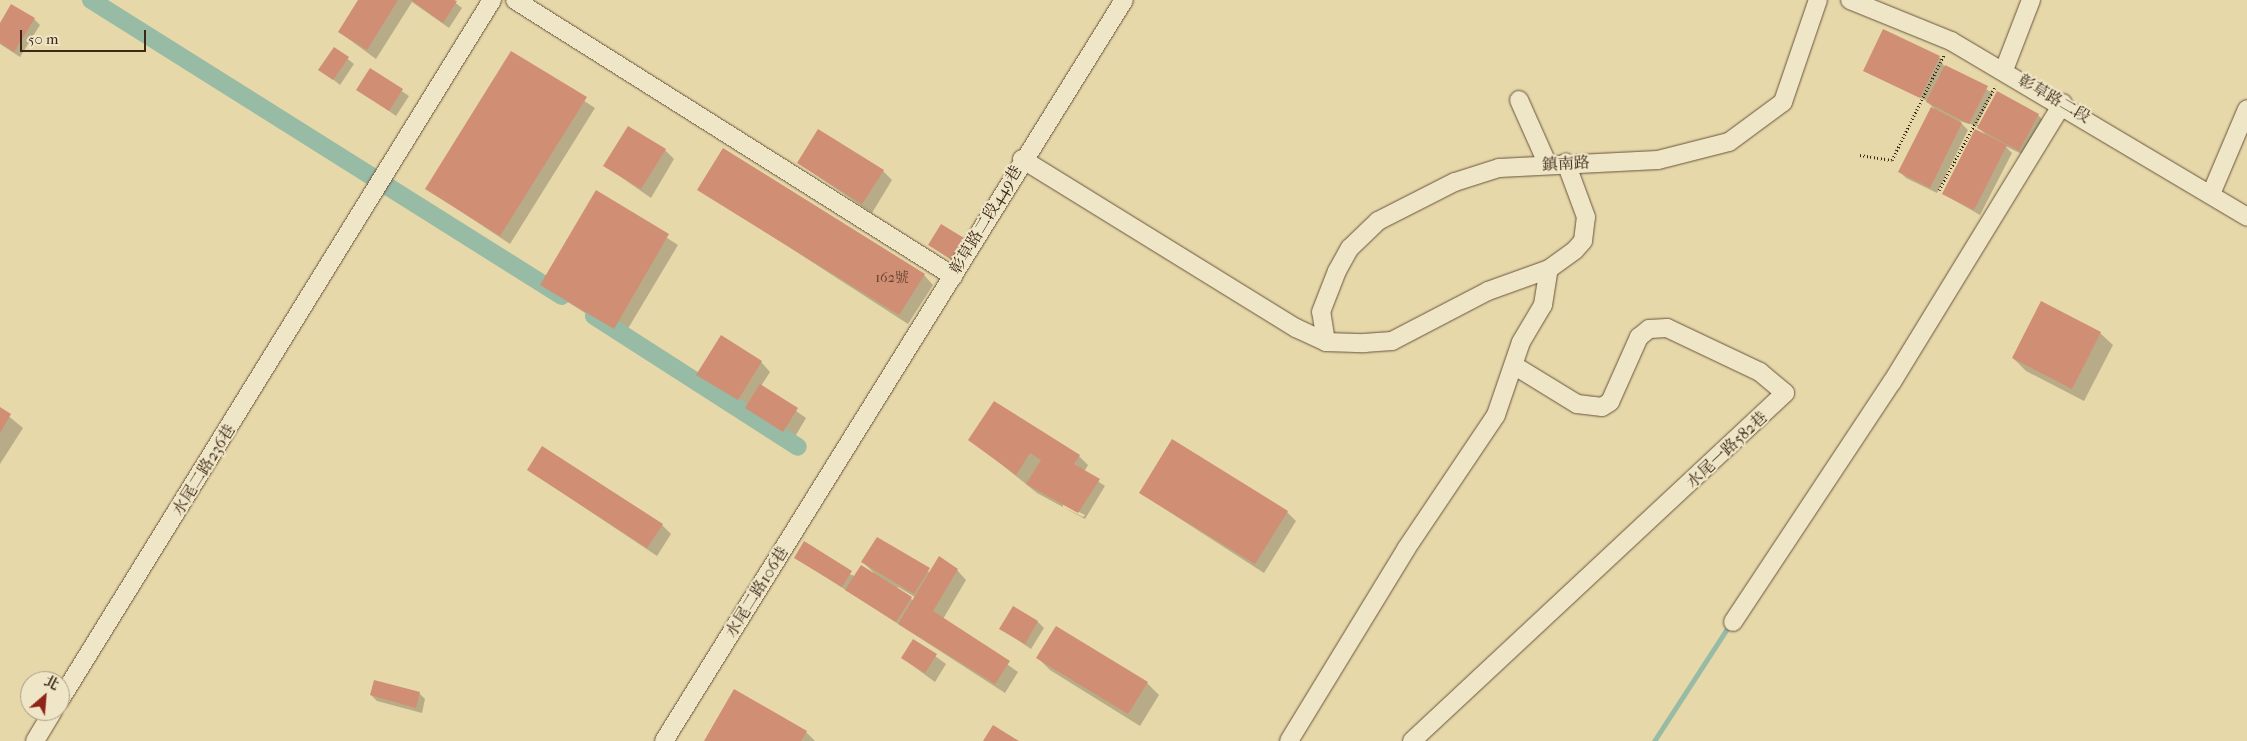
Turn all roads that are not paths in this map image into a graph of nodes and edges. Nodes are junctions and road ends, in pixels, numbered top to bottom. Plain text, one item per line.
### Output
1 (492, 0) edge
2 (515, 0) edge
3 (1124, 0) edge
4 (1818, 0) edge
5 (1850, 0) edge
6 (2032, 0) edge
7 (2004, 70) junction
8 (1519, 100) dead end
9 (2063, 103) junction
10 (2247, 109) edge
11 (1022, 159) junction
12 (1566, 163) junction
13 (1548, 164) junction
14 (2211, 194) junction
15 (2247, 217) edge
16 (1549, 269) junction
17 (953, 276) junction
18 (1326, 342) junction
19 (1515, 366) junction
20 (851, 443) joint
21 (1733, 622) dead end
22 (70, 684) edge
23 (47, 721) edge
24 (35, 741) edge
25 (664, 741) edge
26 (1289, 741) edge
27 (1412, 741) edge

1 - 22 street, 水尾二路236巷
2 - 17 street
3 - 11 street, 彰草路二段449巷
4 - 12 street, 鎮南路
5 - 7 street, 彰草路二段
6 - 7 street
7 - 9 street, 彰草路二段
8 - 13 street
9 - 14 street, 彰草路二段
9 - 21 street
10 - 14 street
11 - 17 street, 彰草路二段449巷
11 - 18 street
12 - 13 street, 鎮南路
12 - 16 street
13 - 18 street, 鎮南路
14 - 15 street, 彰草路二段
16 - 18 street
16 - 19 street
17 - 20 street, 彰草路二段449巷
19 - 26 street
19 - 27 street, 水尾一路582巷
20 - 25 street, 水尾二路106巷
23 - 24 street

